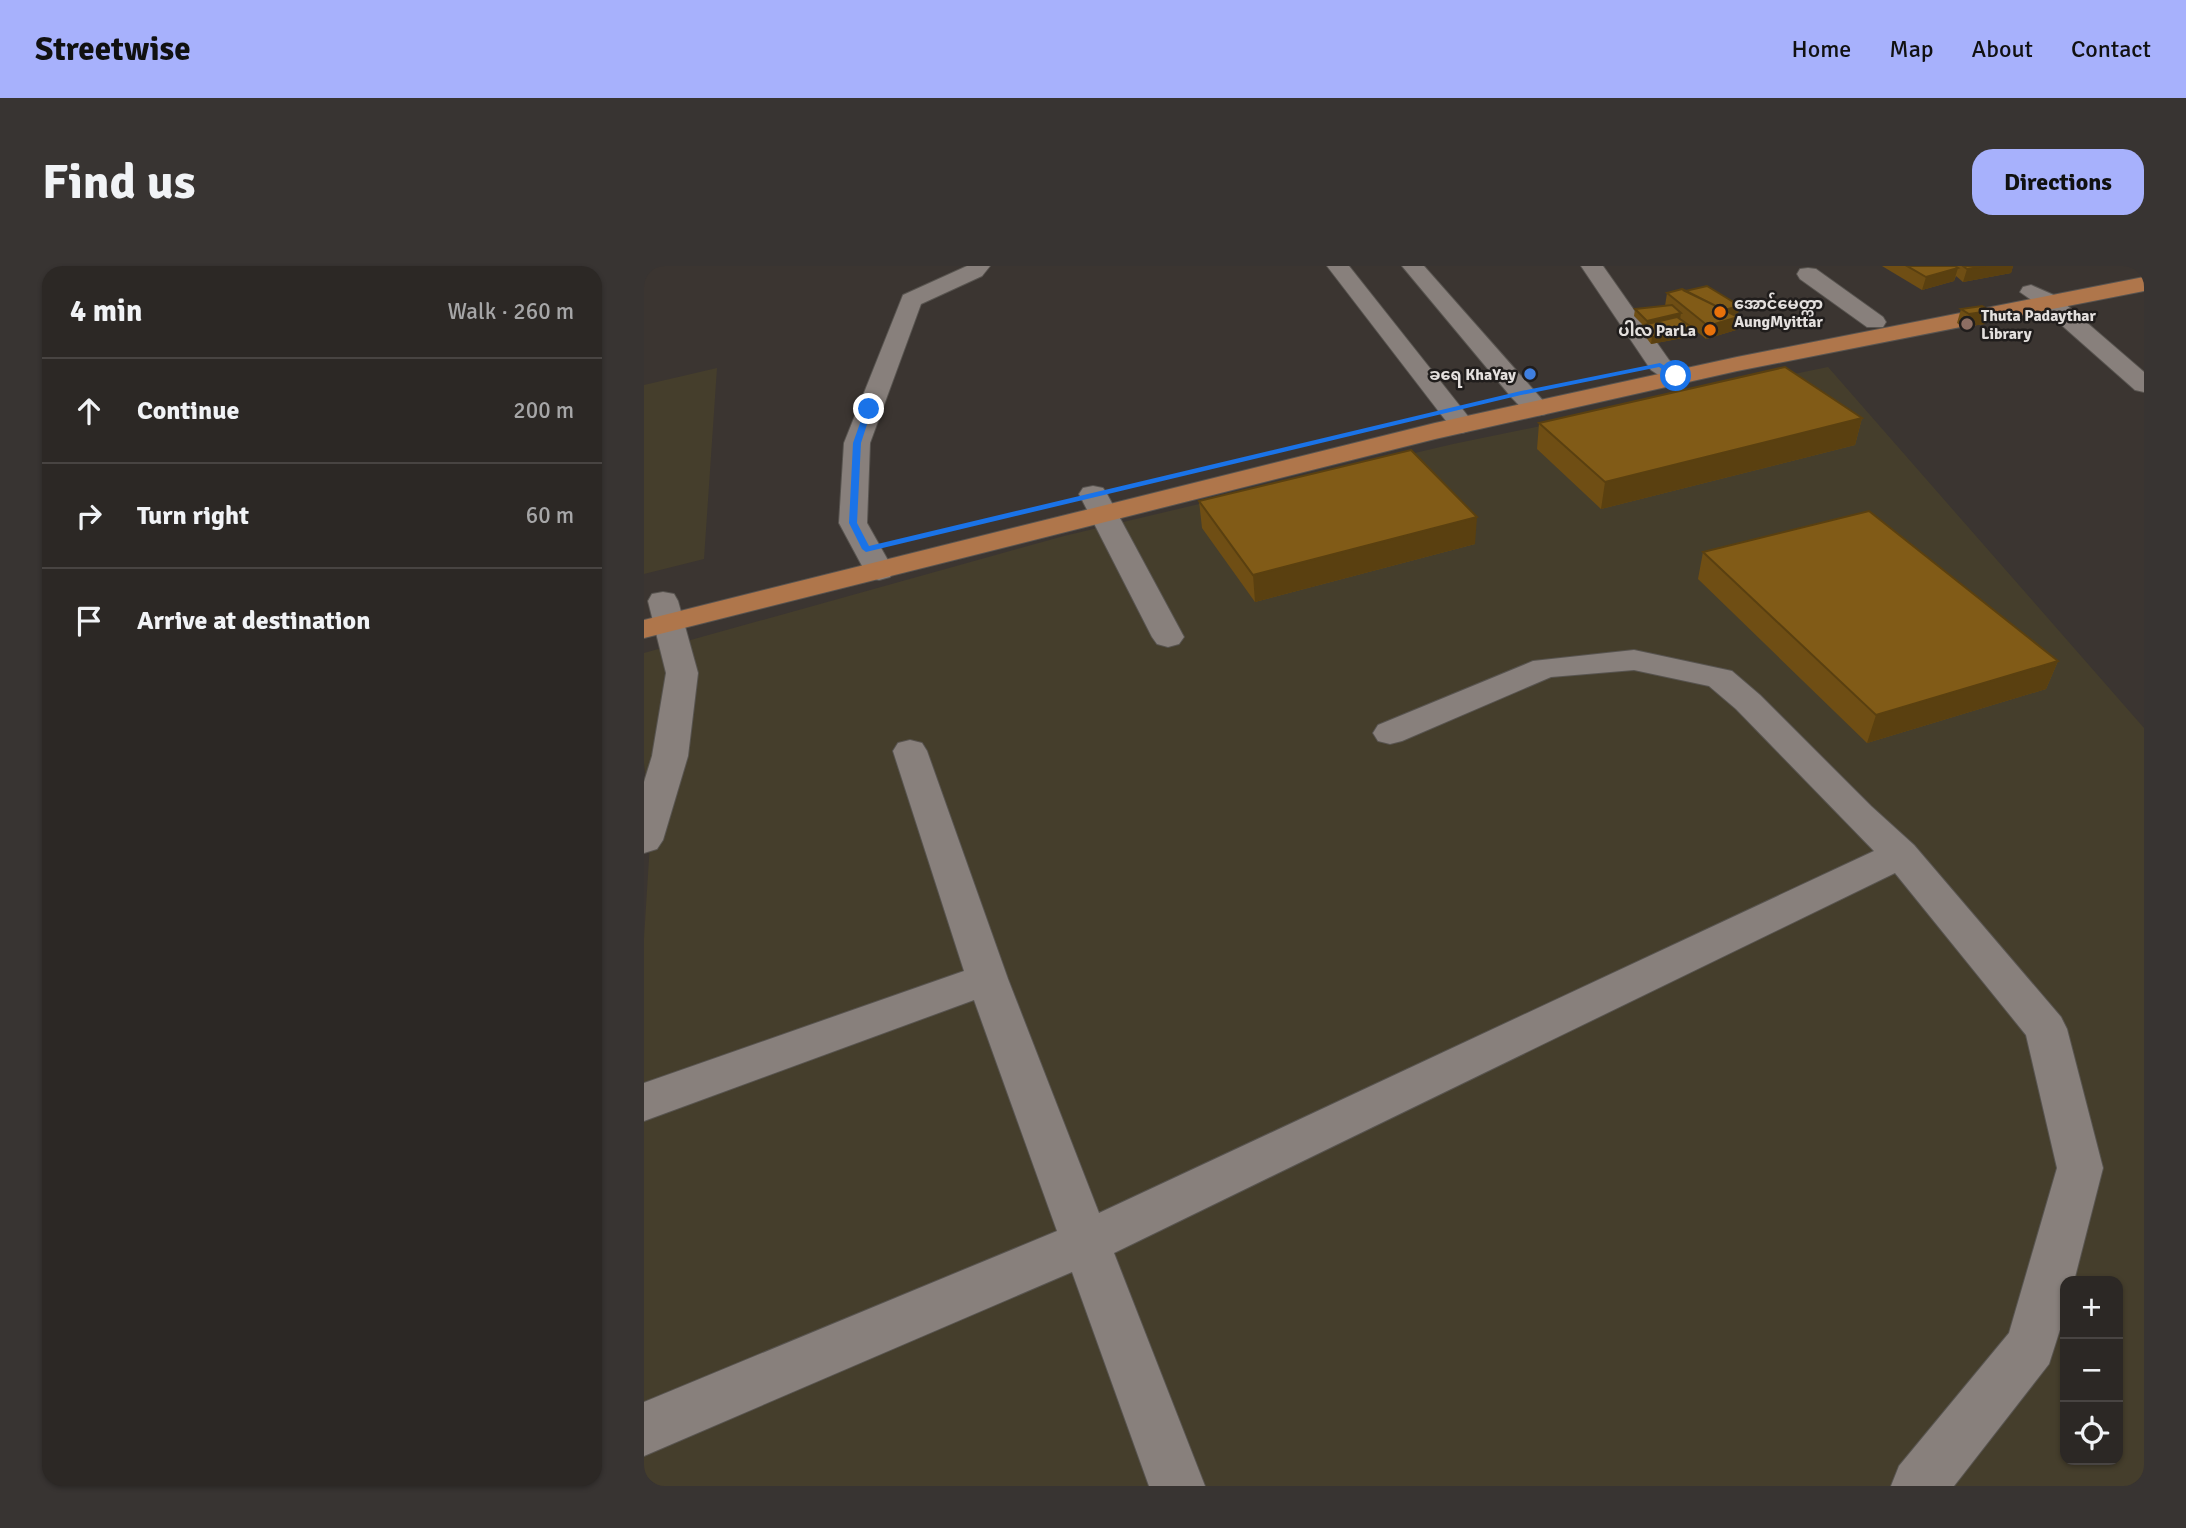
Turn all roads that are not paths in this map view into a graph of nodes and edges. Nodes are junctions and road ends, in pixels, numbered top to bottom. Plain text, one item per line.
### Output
1 (979, 266) edge
2 (1338, 266) edge
3 (1413, 266) edge
4 (1592, 266) edge
5 (2144, 272) edge
6 (1808, 274) dead end
7 (2144, 284) edge
8 (2040, 297) junction
9 (1875, 321) junction
10 (1668, 370) junction
11 (2144, 385) edge
12 (1529, 401) junction
13 (1455, 417) junction
14 (1098, 503) junction
15 (873, 560) junction
16 (654, 615) edge
17 (1168, 637) dead end
18 (1390, 733) dead end
19 (910, 751) dead end
20 (644, 840) edge
21 (1901, 854) junction
22 (987, 979) junction
23 (644, 1102) edge
24 (1087, 1242) junction
25 (644, 1429) edge
26 (1177, 1486) edge
27 (1919, 1486) edge

1 - 15 street
2 - 13 street
3 - 12 street
4 - 10 street
5 - 8 main road
6 - 9 street
7 - 8 main road
8 - 9 main road
8 - 10 main road
8 - 11 street
9 - 10 main road
10 - 12 main road
12 - 13 main road
13 - 14 main road
14 - 15 main road
14 - 17 street
15 - 16 main road
16 - 20 street
18 - 21 street
19 - 22 street
21 - 24 street
21 - 27 street
22 - 23 street
22 - 24 street
24 - 25 street
24 - 26 street

